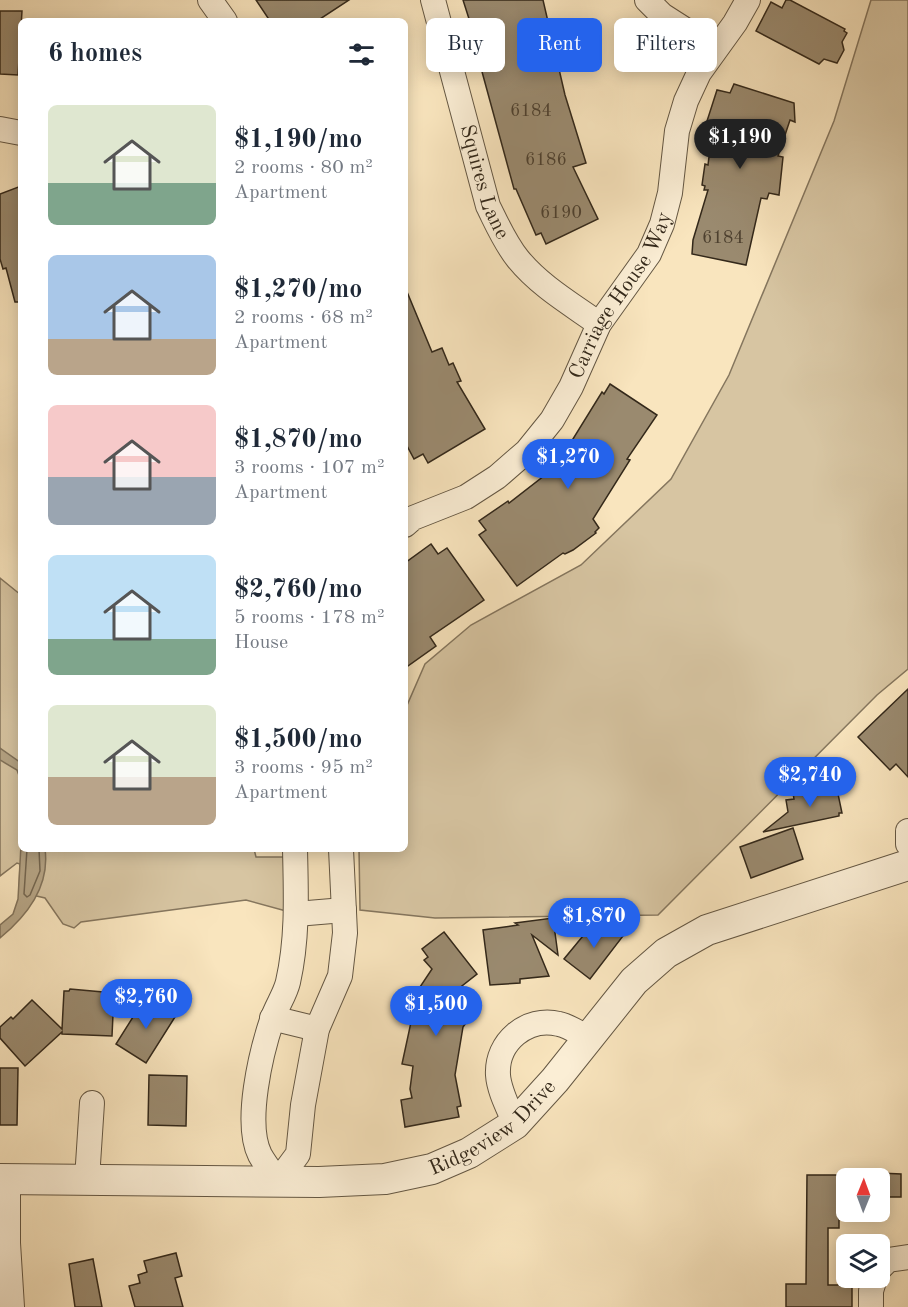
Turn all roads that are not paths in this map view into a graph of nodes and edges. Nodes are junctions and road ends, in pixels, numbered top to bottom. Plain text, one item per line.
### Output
1 (210, 0) edge
2 (433, 0) edge
3 (647, 0) edge
4 (748, 0) edge
5 (223, 18) edge
6 (667, 18) edge
7 (717, 46) edge
8 (700, 72) edge
9 (0, 129) edge
10 (18, 132) edge
11 (599, 324) junction
12 (408, 516) edge
13 (908, 831) edge
14 (908, 844) edge
15 (295, 852) edge
16 (341, 852) edge
17 (908, 866) edge
18 (344, 910) junction
19 (296, 914) junction
20 (272, 1018) junction
21 (317, 1029) junction
22 (589, 1038) junction
23 (92, 1103) dead end
24 (514, 1124) junction
25 (4, 1179) edge
26 (87, 1179) junction
27 (279, 1181) junction
28 (908, 1257) edge
29 (890, 1260) edge
30 (872, 1288) edge
31 (12, 1307) edge
32 (871, 1307) edge

1 - 5 street
2 - 11 street, Squires Lane
3 - 6 street
4 - 7 street, Carriage House Way
8 - 11 street, Carriage House Way
9 - 10 street
11 - 12 street, Carriage House Way
13 - 14 street
15 - 19 street
16 - 18 street
17 - 22 street, Ridgeview Drive
18 - 19 street
18 - 21 street
19 - 20 street
20 - 21 street
20 - 27 street
21 - 27 street
22 - 24 street, Ridgeview Drive
22 - 24 street
23 - 26 street
24 - 27 street, Ridgeview Drive
25 - 26 street, Ridgeview Drive
25 - 31 street
26 - 27 street, Ridgeview Drive
28 - 29 street
30 - 32 street

